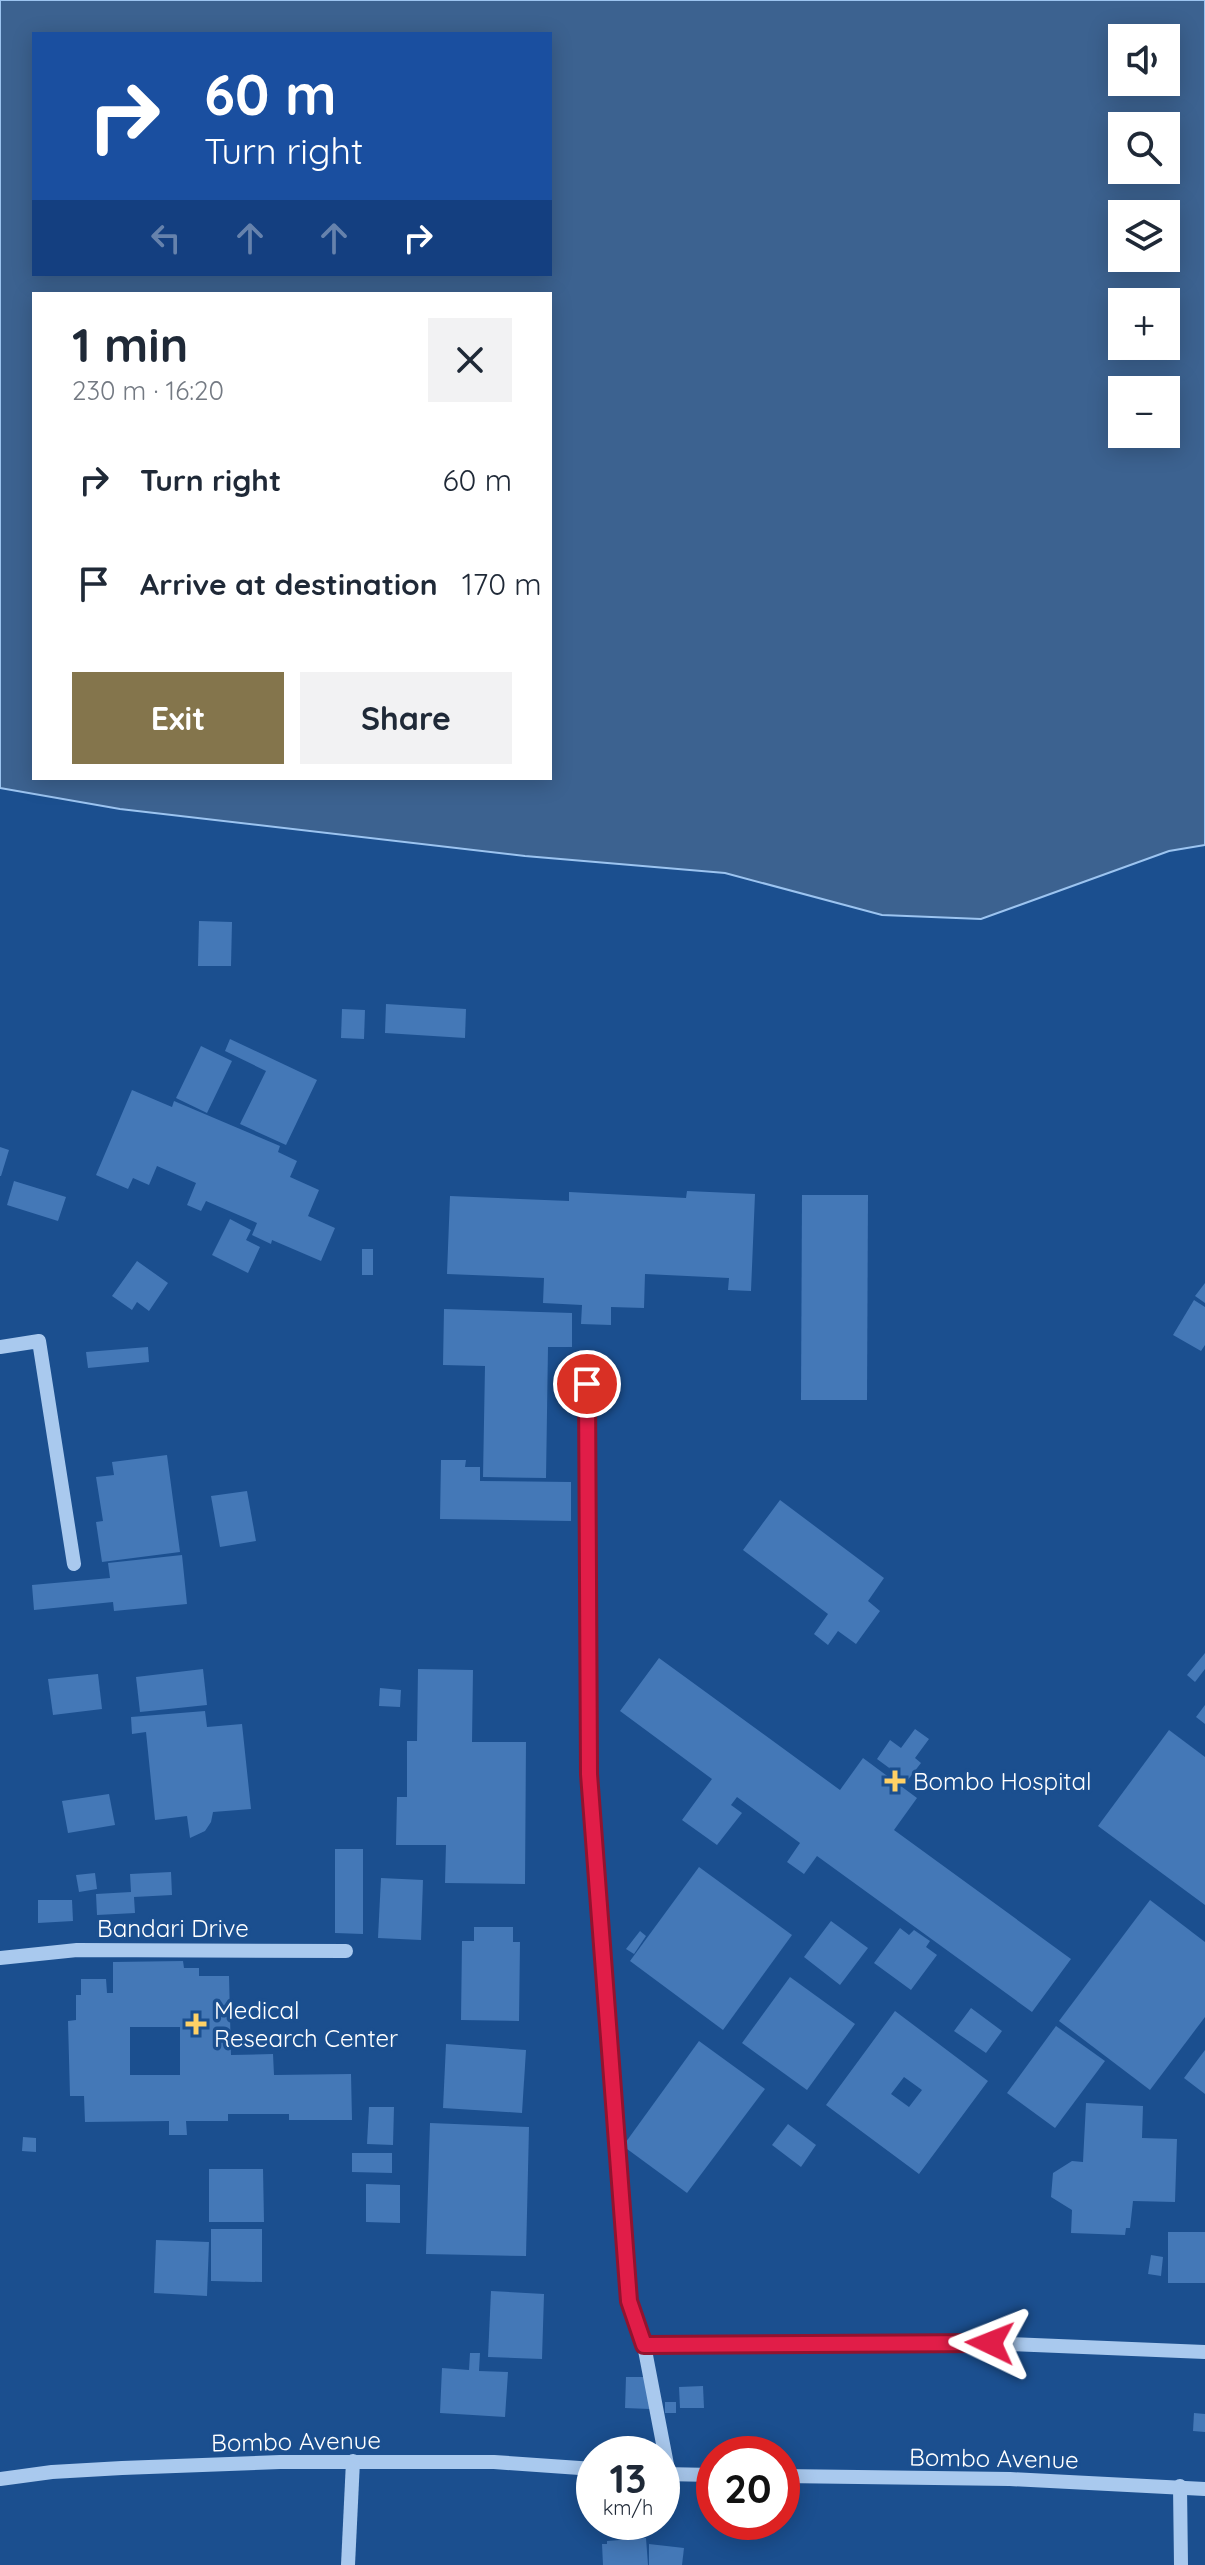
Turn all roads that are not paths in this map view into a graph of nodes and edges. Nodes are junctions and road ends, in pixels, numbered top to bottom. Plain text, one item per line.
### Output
1 (0, 1347) edge
2 (587, 1384) dead end
3 (74, 1564) dead end
4 (346, 1951) dead end
5 (0, 1958) edge
6 (644, 2345) junction
7 (1205, 2352) edge
8 (660, 2436) edge
9 (353, 2461) junction
10 (576, 2468) edge
11 (800, 2476) edge
12 (0, 2479) edge
13 (1180, 2486) junction
14 (1205, 2489) edge
15 (348, 2565) edge
16 (1181, 2565) edge

1 - 3 street
2 - 6 street
4 - 5 street, Bandari Drive
6 - 7 street
6 - 8 street
9 - 10 street, Bombo Avenue
9 - 12 street, Bombo Avenue
9 - 15 street
11 - 13 street, Bombo Avenue
13 - 14 street, Bombo Avenue
13 - 16 street

